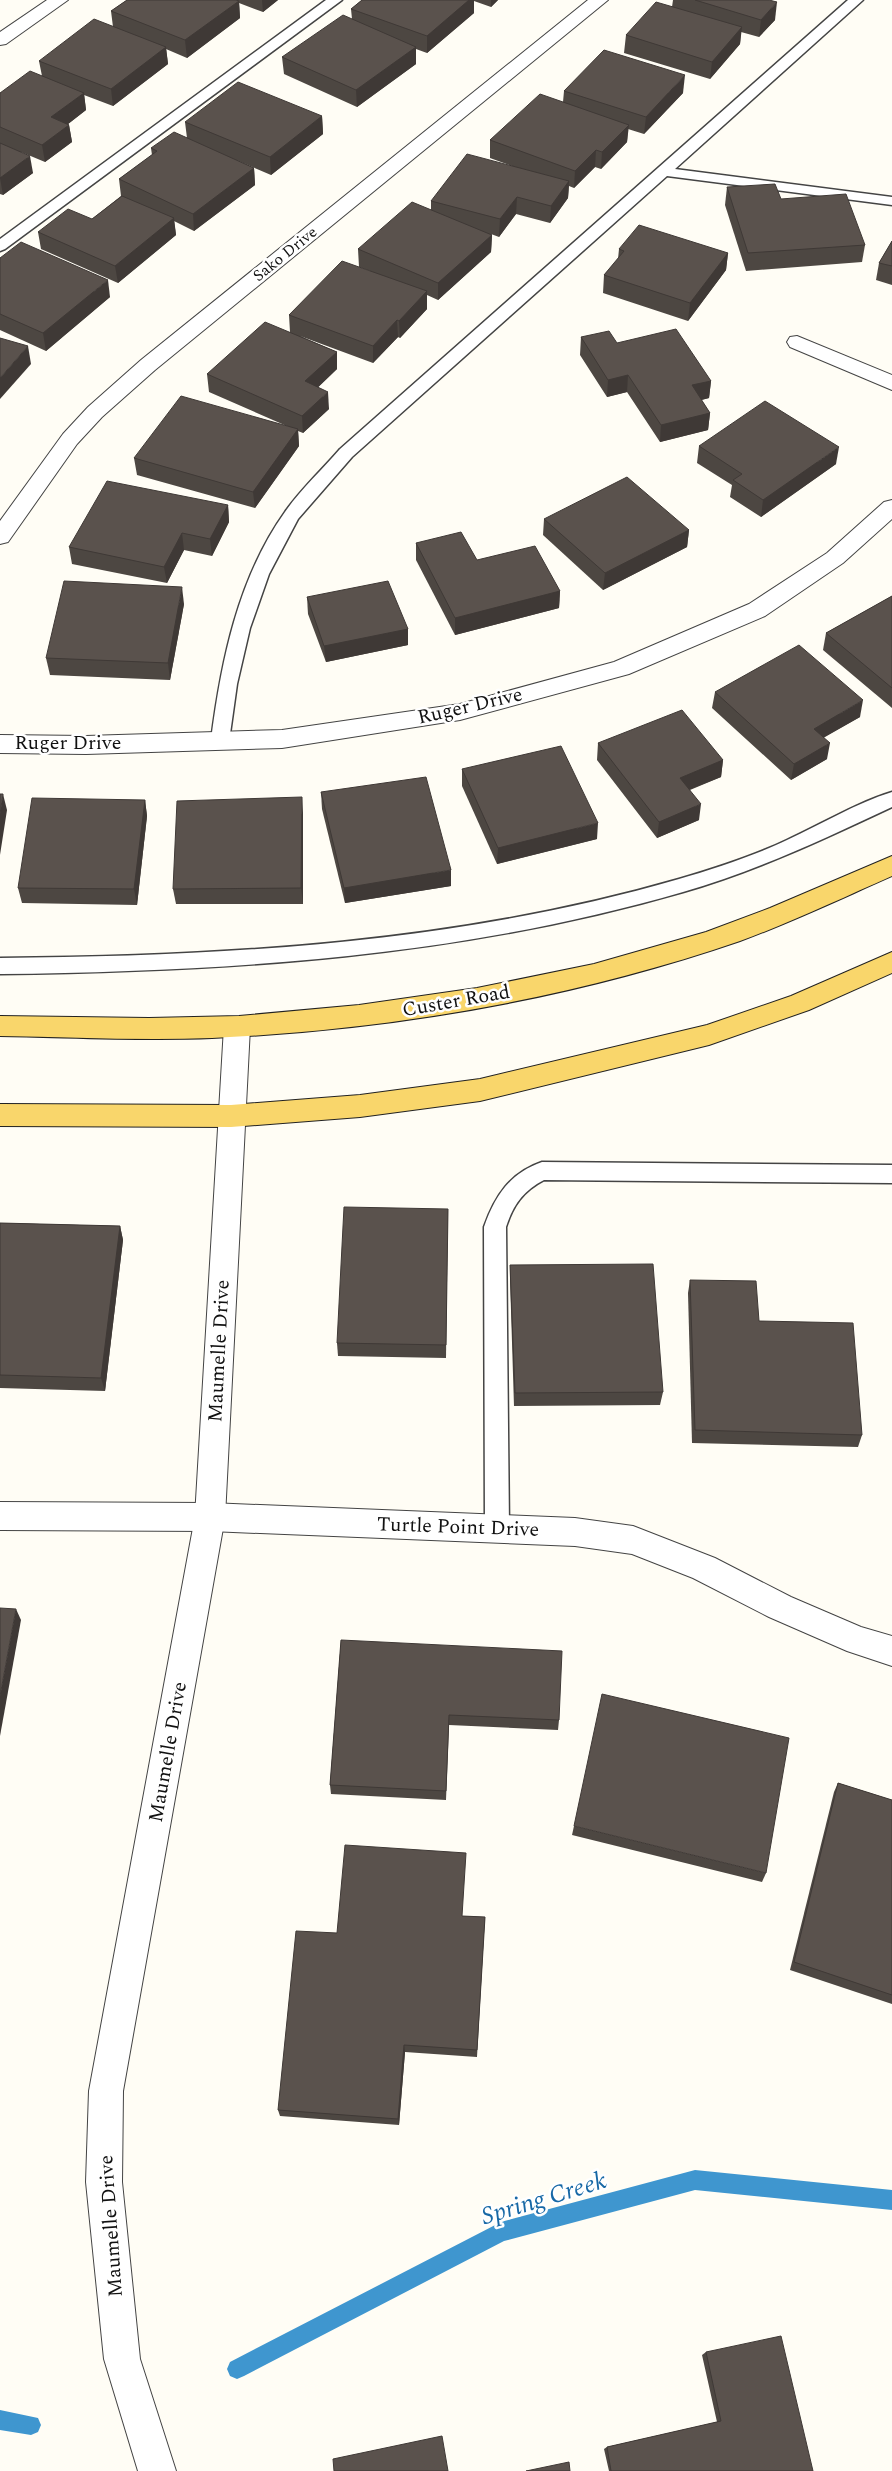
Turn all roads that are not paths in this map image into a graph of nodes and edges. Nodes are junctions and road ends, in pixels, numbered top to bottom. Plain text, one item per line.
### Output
1 (59, 0) edge
2 (335, 0) edge
3 (599, 0) edge
4 (856, 0) edge
5 (0, 40) edge
6 (663, 172) junction
7 (892, 201) edge
8 (0, 246) edge
9 (797, 342) dead end
10 (892, 383) edge
11 (892, 507) edge
12 (0, 537) edge
13 (220, 740) junction
14 (0, 744) edge
15 (892, 799) edge
16 (892, 865) edge
17 (892, 962) edge
18 (0, 966) edge
19 (0, 1026) edge
20 (237, 1026) junction
21 (0, 1115) edge
22 (231, 1116) junction
23 (892, 1174) edge
24 (0, 1516) edge
25 (210, 1517) junction
26 (497, 1528) junction
27 (892, 1651) edge
28 (157, 2471) edge

1 - 5 street
2 - 8 lane
3 - 12 street, Sako Drive
4 - 6 lane
6 - 7 lane
6 - 13 lane
9 - 10 street
11 - 13 street, Ruger Drive
13 - 14 street, Ruger Drive
15 - 18 lane
16 - 20 main road, Custer Road
17 - 22 main road
19 - 20 main road, Custer Road
20 - 22 street, Maumelle Drive
21 - 22 main road
22 - 25 street, Maumelle Drive
23 - 26 lane
24 - 25 street, Turtle Point Drive
25 - 26 street, Turtle Point Drive
25 - 28 street, Maumelle Drive
26 - 27 street, Turtle Point Drive

